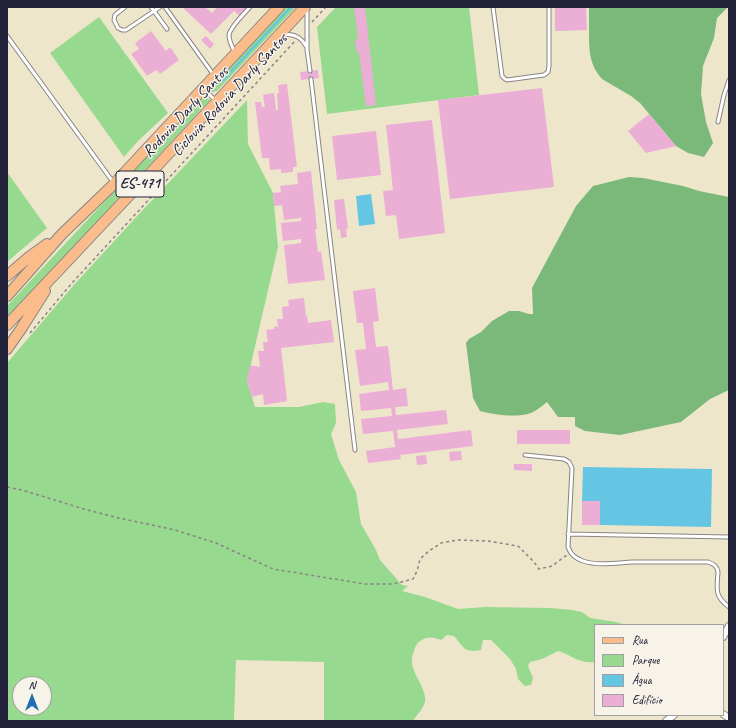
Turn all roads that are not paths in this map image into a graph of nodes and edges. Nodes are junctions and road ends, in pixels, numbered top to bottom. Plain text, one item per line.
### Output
1 (125, 7) edge
2 (151, 7) edge
3 (160, 7) edge
4 (165, 7) edge
5 (250, 7) edge
6 (279, 7) edge
7 (306, 7) edge
8 (493, 7) edge
9 (549, 7) edge
10 (154, 11) junction
11 (167, 29) dead end
12 (7, 36) edge
13 (276, 38) junction
14 (307, 50) junction
15 (235, 54) junction
16 (310, 71) dead end
17 (215, 76) junction
18 (311, 79) dead end
19 (729, 80) edge
20 (203, 88) junction
21 (217, 101) junction
22 (718, 122) dead end
23 (114, 184) junction
24 (62, 234) junction
25 (55, 274) junction
26 (7, 276) edge
27 (7, 296) edge
28 (7, 325) edge
29 (7, 349) edge
30 (355, 450) dead end
31 (525, 455) dead end
32 (568, 534) junction
33 (729, 537) edge
34 (729, 607) edge
35 (729, 626) edge
36 (724, 635) edge

1 - 10 lane
2 - 10 lane
3 - 10 lane
4 - 17 lane
5 - 15 lane
6 - 15 main road, Rodovia Darly Santos / ES-471
7 - 13 main road, Rodovia Darly Santos / ES-471
7 - 14 lane
8 - 9 lane
10 - 11 lane
12 - 23 lane
13 - 14 lane
13 - 21 main road, Rodovia Darly Santos / ES-471
14 - 16 lane
15 - 17 main road, Rodovia Darly Santos / ES-471
17 - 20 main road, Rodovia Darly Santos / ES-471
18 - 30 lane
19 - 22 lane
20 - 21 lane
20 - 23 main road, Rodovia Darly Santos / ES-471
21 - 25 main road, Rodovia Darly Santos / ES-471
23 - 24 main road, Rodovia Darly Santos / ES-471
24 - 26 main road
24 - 27 main road, Rodovia Darly Santos / ES-471
25 - 28 main road, Rodovia Darly Santos / ES-471
25 - 29 main road
31 - 32 lane
32 - 33 lane
32 - 34 lane
35 - 36 street

